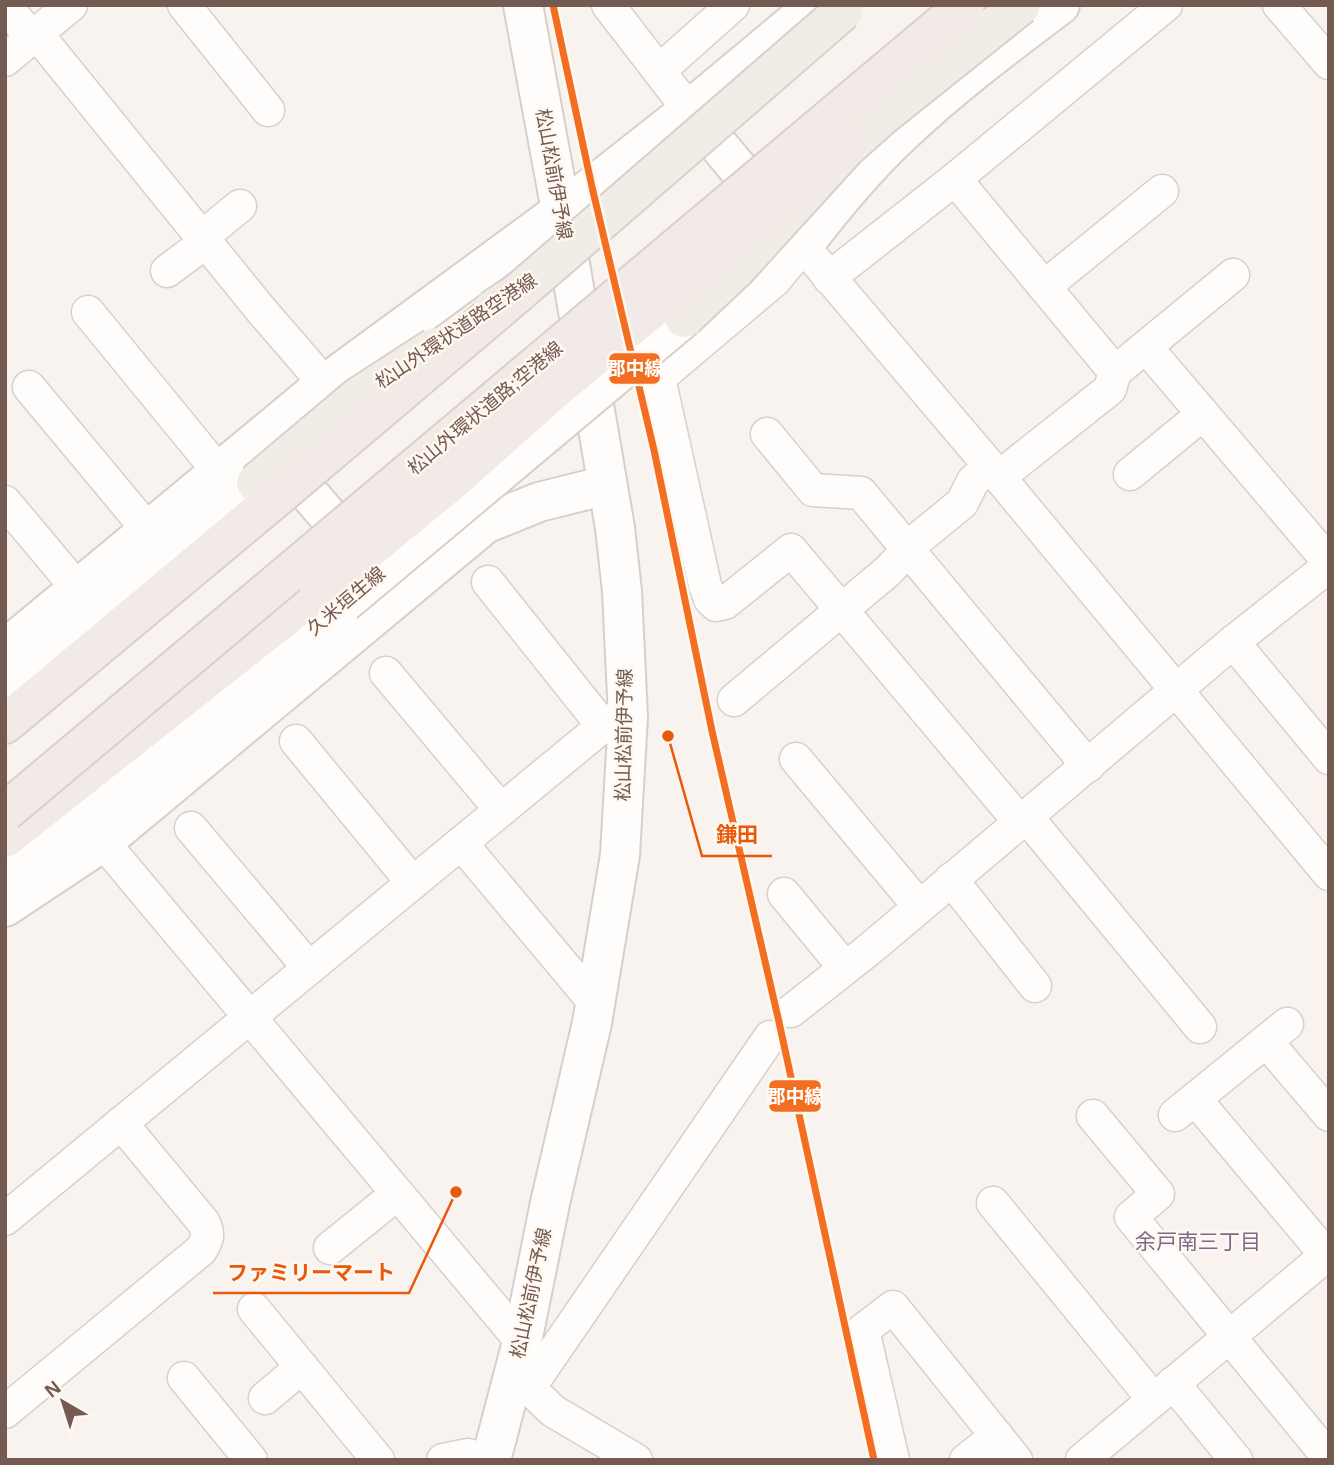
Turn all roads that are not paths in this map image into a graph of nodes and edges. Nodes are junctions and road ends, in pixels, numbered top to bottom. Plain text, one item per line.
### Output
1 (5, 5) edge
2 (71, 5) edge
3 (184, 5) edge
4 (523, 5) edge
5 (608, 5) edge
6 (733, 5) edge
7 (965, 5) edge
8 (1021, 5) edge
9 (1059, 5) edge
10 (1166, 5) edge
11 (1279, 5) edge
12 (829, 8) edge
13 (35, 36) junction
14 (5, 60) edge
15 (1329, 63) edge
16 (659, 71) junction
17 (268, 110) dead end
18 (689, 110) junction
19 (846, 148) junction
20 (955, 179) junction
21 (1162, 191) dead end
22 (240, 206) dead end
23 (561, 211) junction
24 (204, 240) junction
25 (803, 246) junction
26 (167, 271) dead end
27 (1233, 275) dead end
28 (830, 278) junction
29 (1044, 287) junction
30 (518, 293) junction
31 (88, 312) dead end
32 (684, 318) joint
33 (1146, 347) junction
34 (1115, 372) junction
35 (325, 384) junction
36 (29, 387) dead end
37 (1203, 414) junction
38 (766, 434) dead end
39 (994, 471) junction
40 (219, 472) junction
41 (1130, 474) dead end
42 (271, 475) junction
43 (607, 485) junction
44 (5, 502) edge
45 (181, 505) junction
46 (485, 524) junction
47 (148, 530) junction
48 (909, 549) junction
49 (1329, 564) edge
50 (372, 566) junction
51 (488, 582) dead end
52 (78, 589) junction
53 (842, 610) junction
54 (1233, 642) junction
55 (5, 649) edge
56 (313, 668) junction
57 (386, 673) dead end
58 (1176, 692) junction
59 (5, 694) edge
60 (734, 701) dead end
61 (616, 721) junction
62 (5, 724) edge
63 (296, 740) dead end
64 (1329, 758) edge
65 (796, 759) dead end
66 (1088, 766) junction
67 (501, 810) junction
68 (5, 812) edge
69 (1022, 819) junction
70 (191, 828) dead end
71 (5, 838) edge
72 (103, 842) junction
73 (461, 843) junction
74 (1329, 874) edge
75 (5, 879) edge
76 (951, 879) junction
77 (412, 883) junction
78 (784, 894) dead end
79 (919, 906) junction
80 (5, 907) edge
81 (309, 968) junction
82 (845, 968) junction
83 (1035, 986) dead end
84 (595, 1003) junction
85 (791, 1010) dead end
86 (249, 1017) junction
87 (1200, 1027) dead end
88 (770, 1037) dead end
89 (1329, 1115) edge
90 (1093, 1116) dead end
91 (121, 1123) junction
92 (397, 1194) junction
93 (993, 1203) dead end
94 (5, 1219) edge
95 (330, 1248) dead end
96 (1327, 1254) edge
97 (254, 1309) dead end
98 (1229, 1336) junction
99 (522, 1342) junction
100 (302, 1367) junction
101 (184, 1378) dead end
102 (520, 1385) junction
103 (1163, 1392) junction
104 (265, 1398) dead end
105 (5, 1412) edge
106 (1006, 1448) edge
107 (1329, 1458) edge
108 (251, 1460) edge
109 (379, 1460) edge
110 (443, 1460) edge
111 (489, 1460) edge
112 (636, 1460) edge
113 (893, 1460) edge
114 (966, 1460) edge
115 (1082, 1460) edge
116 (1236, 1460) edge

1 - 13 street
2 - 13 street
3 - 17 street
4 - 23 main road, 松山松前伊予線
5 - 16 street
6 - 16 street
7 - 68 highway, 松山外環状道路;空港線, bridge
8 - 19 highway, bridge
9 - 25 main road
10 - 20 street
11 - 15 street
12 - 18 main road
12 - 30 highway, 松山外環状道路空港線, bridge
13 - 14 street
13 - 24 street
16 - 18 street
18 - 23 main road
18 - 25 main road
19 - 32 highway, bridge
19 - 71 highway, bridge
20 - 28 street
20 - 29 street
21 - 29 street
22 - 24 street
23 - 35 main road
23 - 43 main road, 松山松前伊予線
24 - 26 street
24 - 35 street
25 - 28 street
25 - 53 street
27 - 33 street
28 - 39 street
29 - 34 street
30 - 42 highway, 松山外環状道路空港線, bridge
30 - 62 highway, bridge
31 - 40 street
32 - 75 main road, 久米垣生線, bridge
33 - 34 street
33 - 37 street
34 - 39 street
35 - 40 main road
35 - 42 main road
36 - 47 street
37 - 41 street
37 - 49 street
38 - 48 street
39 - 48 street
39 - 58 street
40 - 45 main road
42 - 45 main road
42 - 50 main road
42 - 59 main road
43 - 46 main road, 久米垣生線
43 - 61 main road, 松山松前伊予線
44 - 52 street
45 - 47 main road
46 - 50 main road
46 - 56 main road, 久米垣生線
47 - 52 main road
48 - 53 street
48 - 66 street
49 - 54 street
50 - 56 main road
51 - 61 street
52 - 55 main road
53 - 60 street
53 - 69 street
54 - 58 street
54 - 64 street
56 - 72 main road, 久米垣生線
57 - 67 street
58 - 66 street
58 - 74 street
61 - 67 street
61 - 84 main road, 松山松前伊予線
63 - 77 street
65 - 79 street
66 - 69 street
67 - 73 street
69 - 76 street
69 - 87 street
70 - 81 street
72 - 80 main road, 久米垣生線
72 - 86 street
73 - 77 street
73 - 84 street
76 - 79 street
76 - 83 street
77 - 81 street
78 - 82 street
79 - 82 street
81 - 86 street
82 - 85 street
84 - 99 main road, 松山松前伊予線
86 - 91 street
86 - 92 street
88 - 102 street
89 - 96 street
90 - 98 street
91 - 94 street
91 - 105 street
92 - 95 street
92 - 99 street
93 - 103 street
96 - 98 street
97 - 100 street
98 - 103 street
98 - 107 street
99 - 102 main road, 松山松前伊予線
100 - 104 street
100 - 109 street
101 - 108 street
102 - 111 main road, 松山松前伊予線
102 - 112 street
103 - 115 street
103 - 116 street
106 - 113 street
106 - 114 street
110 - 111 street

